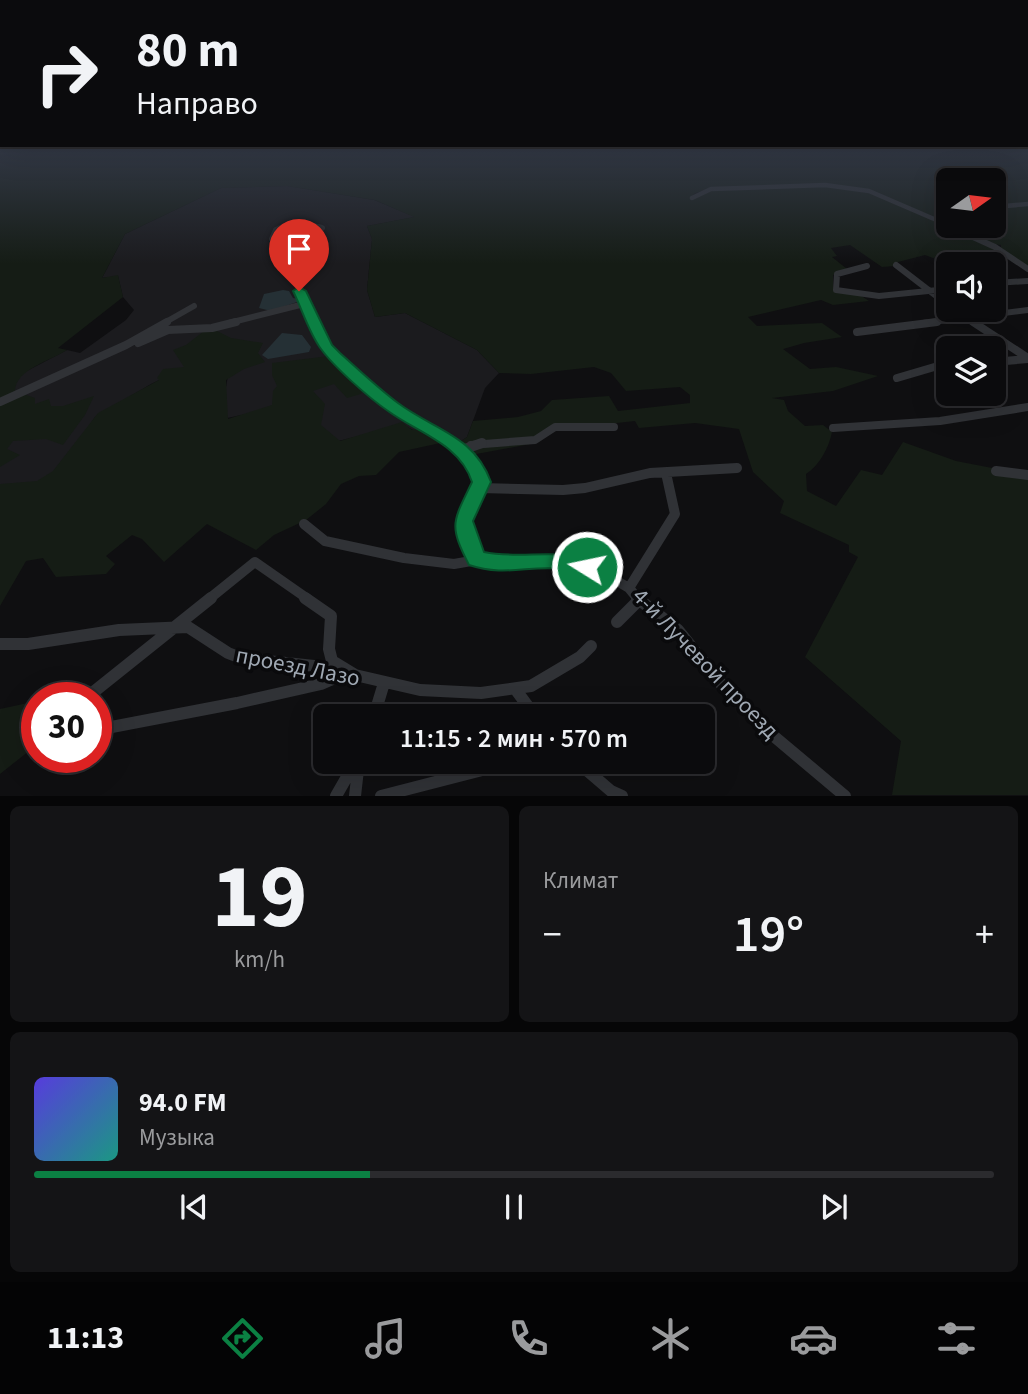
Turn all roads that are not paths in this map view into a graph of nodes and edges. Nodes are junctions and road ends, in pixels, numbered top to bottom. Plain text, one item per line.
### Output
1 (708, 190) edge
2 (863, 190) edge
3 (692, 198) dead end
4 (1028, 204) edge
5 (1006, 206) edge
6 (936, 219) edge
7 (322, 228) dead end
8 (976, 238) edge
9 (896, 265) dead end
10 (867, 266) dead end
11 (1028, 269) edge
12 (1028, 281) edge
13 (1006, 282) edge
14 (936, 290) edge
15 (929, 291) junction
16 (936, 296) edge
17 (304, 304) junction
18 (194, 306) dead end
19 (1028, 310) edge
20 (1006, 313) edge
21 (936, 322) edge
22 (973, 322) edge
23 (857, 332) dead end
24 (126, 345) junction
25 (1028, 359) edge
26 (1006, 361) edge
27 (936, 367) edge
28 (897, 378) dead end
29 (0, 402) edge
30 (1028, 407) edge
31 (614, 427) dead end
32 (833, 428) dead end
33 (462, 450) junction
34 (737, 468) dead end
35 (996, 471) dead end
36 (666, 473) junction
37 (1028, 475) edge
38 (480, 488) junction
39 (304, 523) dead end
40 (477, 559) junction
41 (629, 588) junction
42 (639, 600) junction
43 (617, 622) dead end
44 (178, 626) junction
45 (0, 644) edge
46 (592, 646) dead end
47 (355, 675) junction
48 (337, 677) junction
49 (106, 682) edge
50 (384, 683) junction
51 (516, 690) junction
52 (378, 704) edge
53 (527, 704) edge
54 (112, 727) edge
55 (350, 774) edge
56 (357, 774) edge
57 (466, 774) edge
58 (591, 774) edge
59 (336, 796) edge
60 (355, 796) edge
61 (381, 796) edge
62 (622, 796) edge
63 (845, 796) edge

1 - 3 street
2 - 6 street
4 - 5 street
7 - 17 street
8 - 11 street
9 - 15 street
10 - 15 street
12 - 13 street
14 - 15 street
15 - 16 street
17 - 24 street
17 - 33 street
18 - 24 street
19 - 20 street
21 - 23 street
22 - 25 street
24 - 29 street
25 - 26 street
27 - 28 street
30 - 32 street
31 - 33 street
33 - 38 street
34 - 36 street
35 - 37 street
36 - 38 street
36 - 41 street, 4-й Лучевой проезд
38 - 40 street
39 - 40 street
40 - 41 street
41 - 42 street, 4-й Лучевой проезд
42 - 43 street
42 - 63 street, 4-й Лучевой проезд
44 - 45 street, проезд Лазо
44 - 47 street
44 - 48 street, проезд Лазо
44 - 49 street
46 - 51 street, проезд Лазо
47 - 48 street, проезд Лазо
47 - 50 street, проезд Лазо
48 - 54 street
50 - 51 street, проезд Лазо
50 - 52 street
51 - 53 street
55 - 59 street
56 - 60 street
57 - 61 street
58 - 62 street

